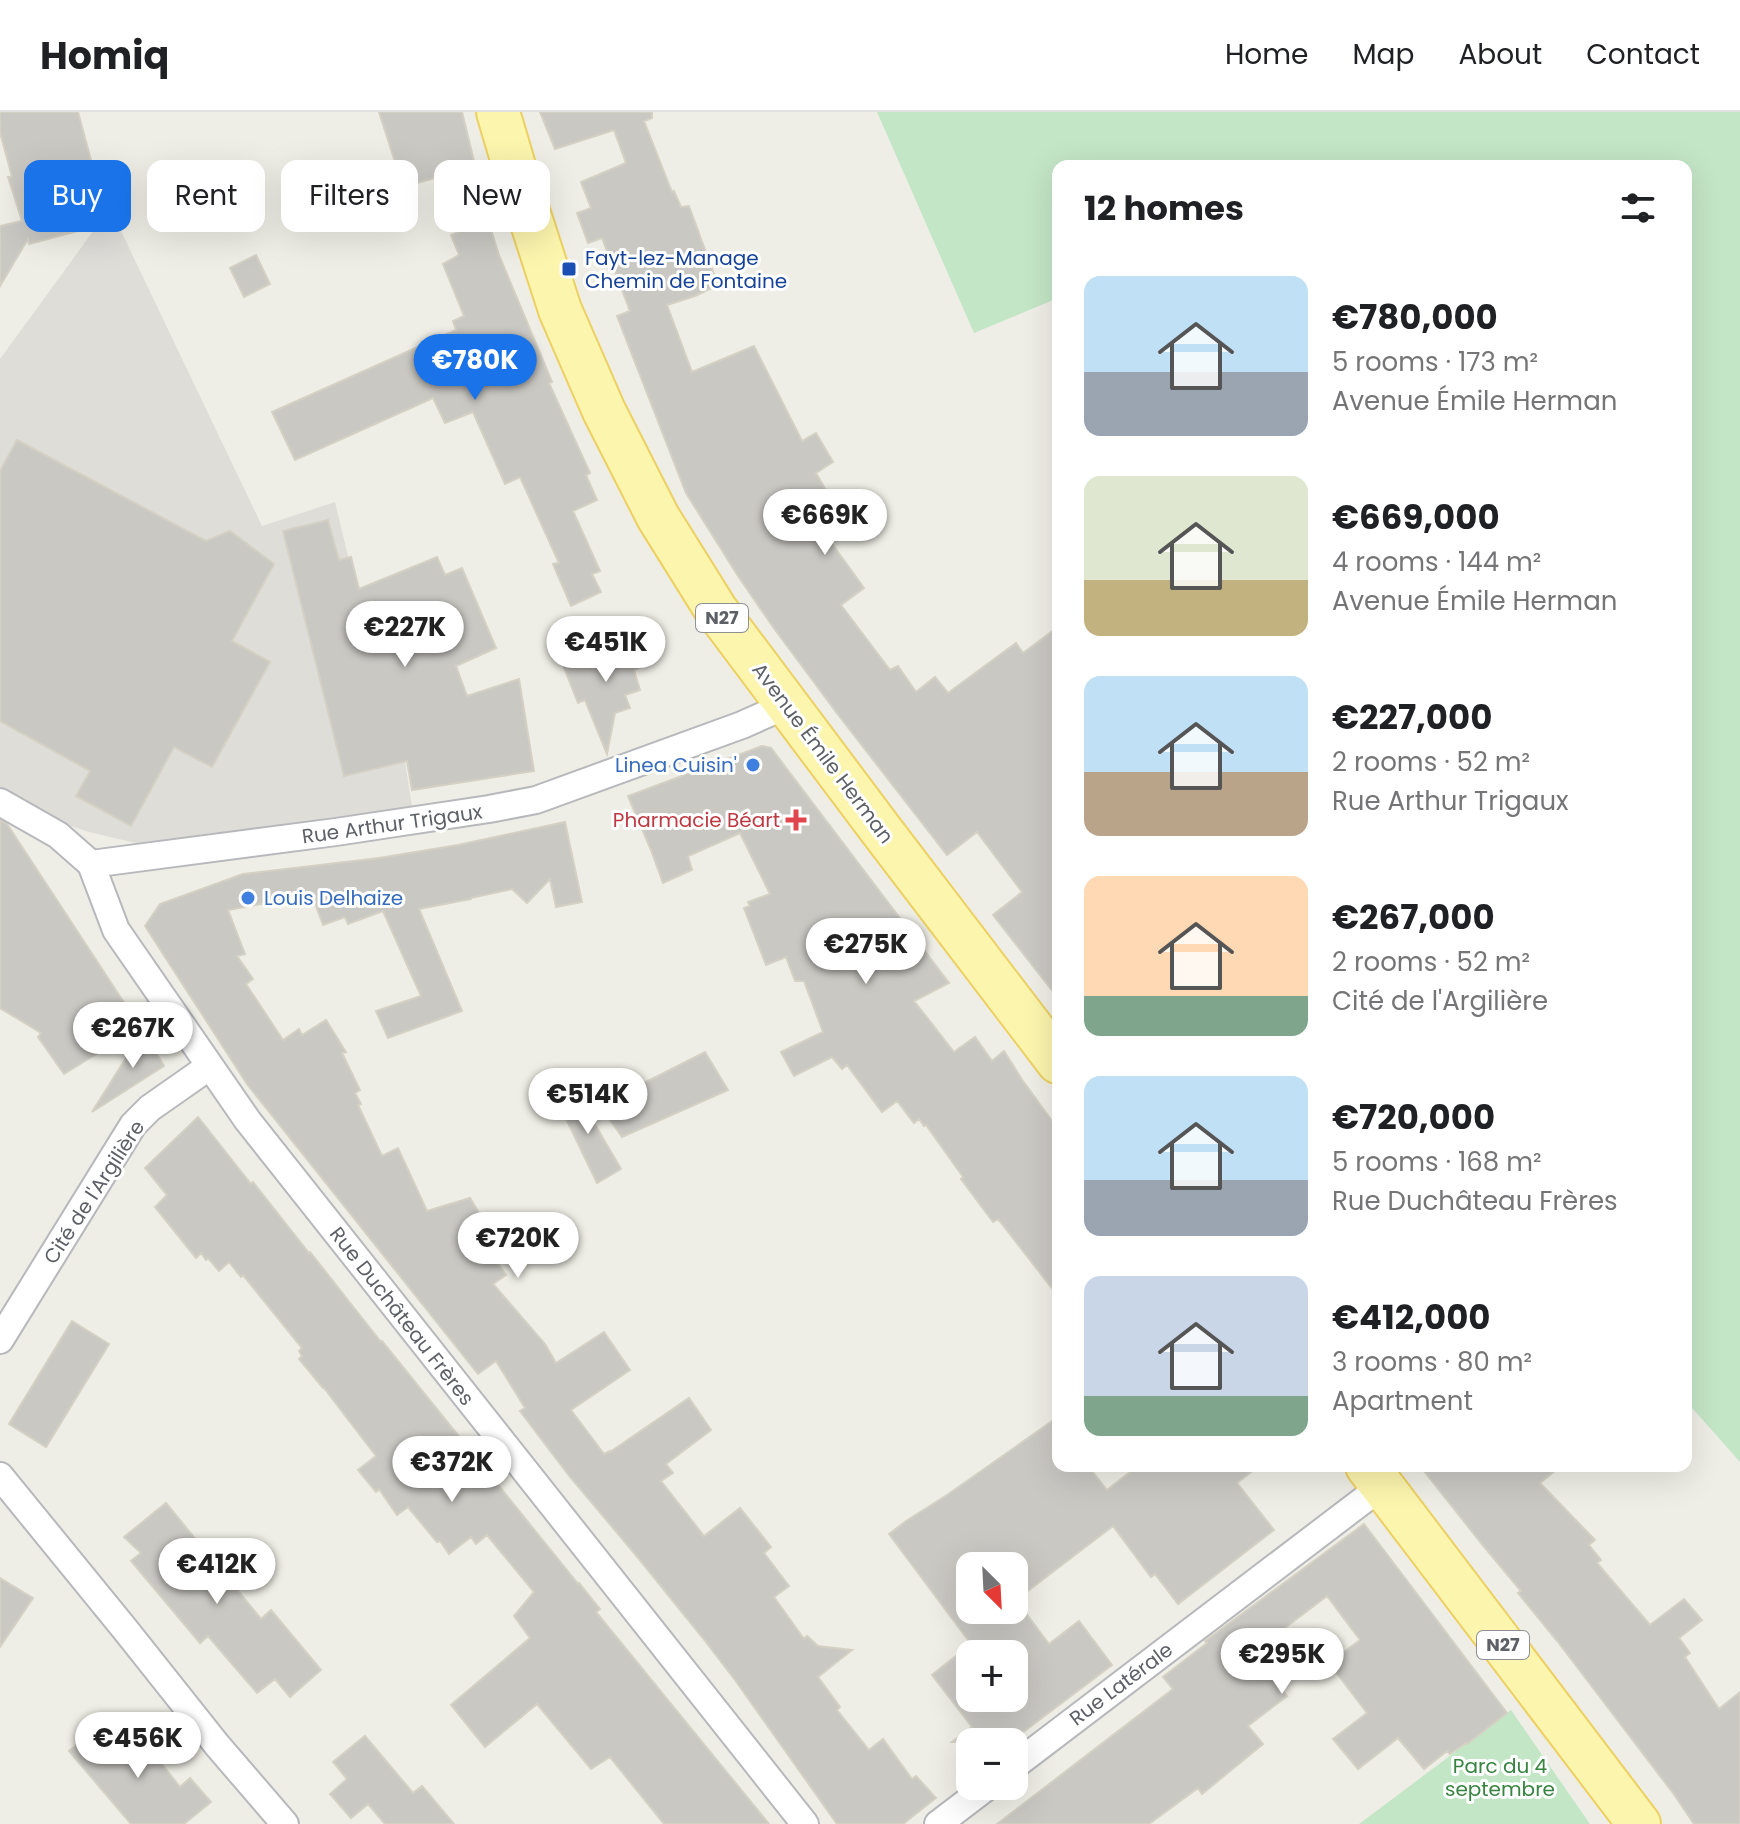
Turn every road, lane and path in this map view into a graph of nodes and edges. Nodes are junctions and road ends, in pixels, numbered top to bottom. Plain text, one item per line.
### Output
1 (498, 112) edge
2 (787, 705) junction
3 (0, 802) edge
4 (91, 864) junction
5 (1052, 1054) edge
6 (210, 1066) junction
7 (0, 1340) edge
8 (0, 1476) edge
9 (1374, 1476) edge
10 (1028, 1755) edge
11 (970, 1800) edge
12 (285, 1824) edge
13 (805, 1824) edge
14 (938, 1824) edge
15 (1639, 1824) edge

1 - 2 main road, Avenue Émile Herman / N27
2 - 4 street, Rue Arthur Trigaux
2 - 5 main road, Avenue Émile Herman / N27
3 - 4 street
4 - 6 street, Rue Duchâteau Frères
6 - 7 street, Cité de l'Argilière
6 - 13 street, Rue Duchâteau Frères
8 - 12 street
9 - 10 street, Rue Latérale
9 - 15 main road, N27
11 - 14 street

